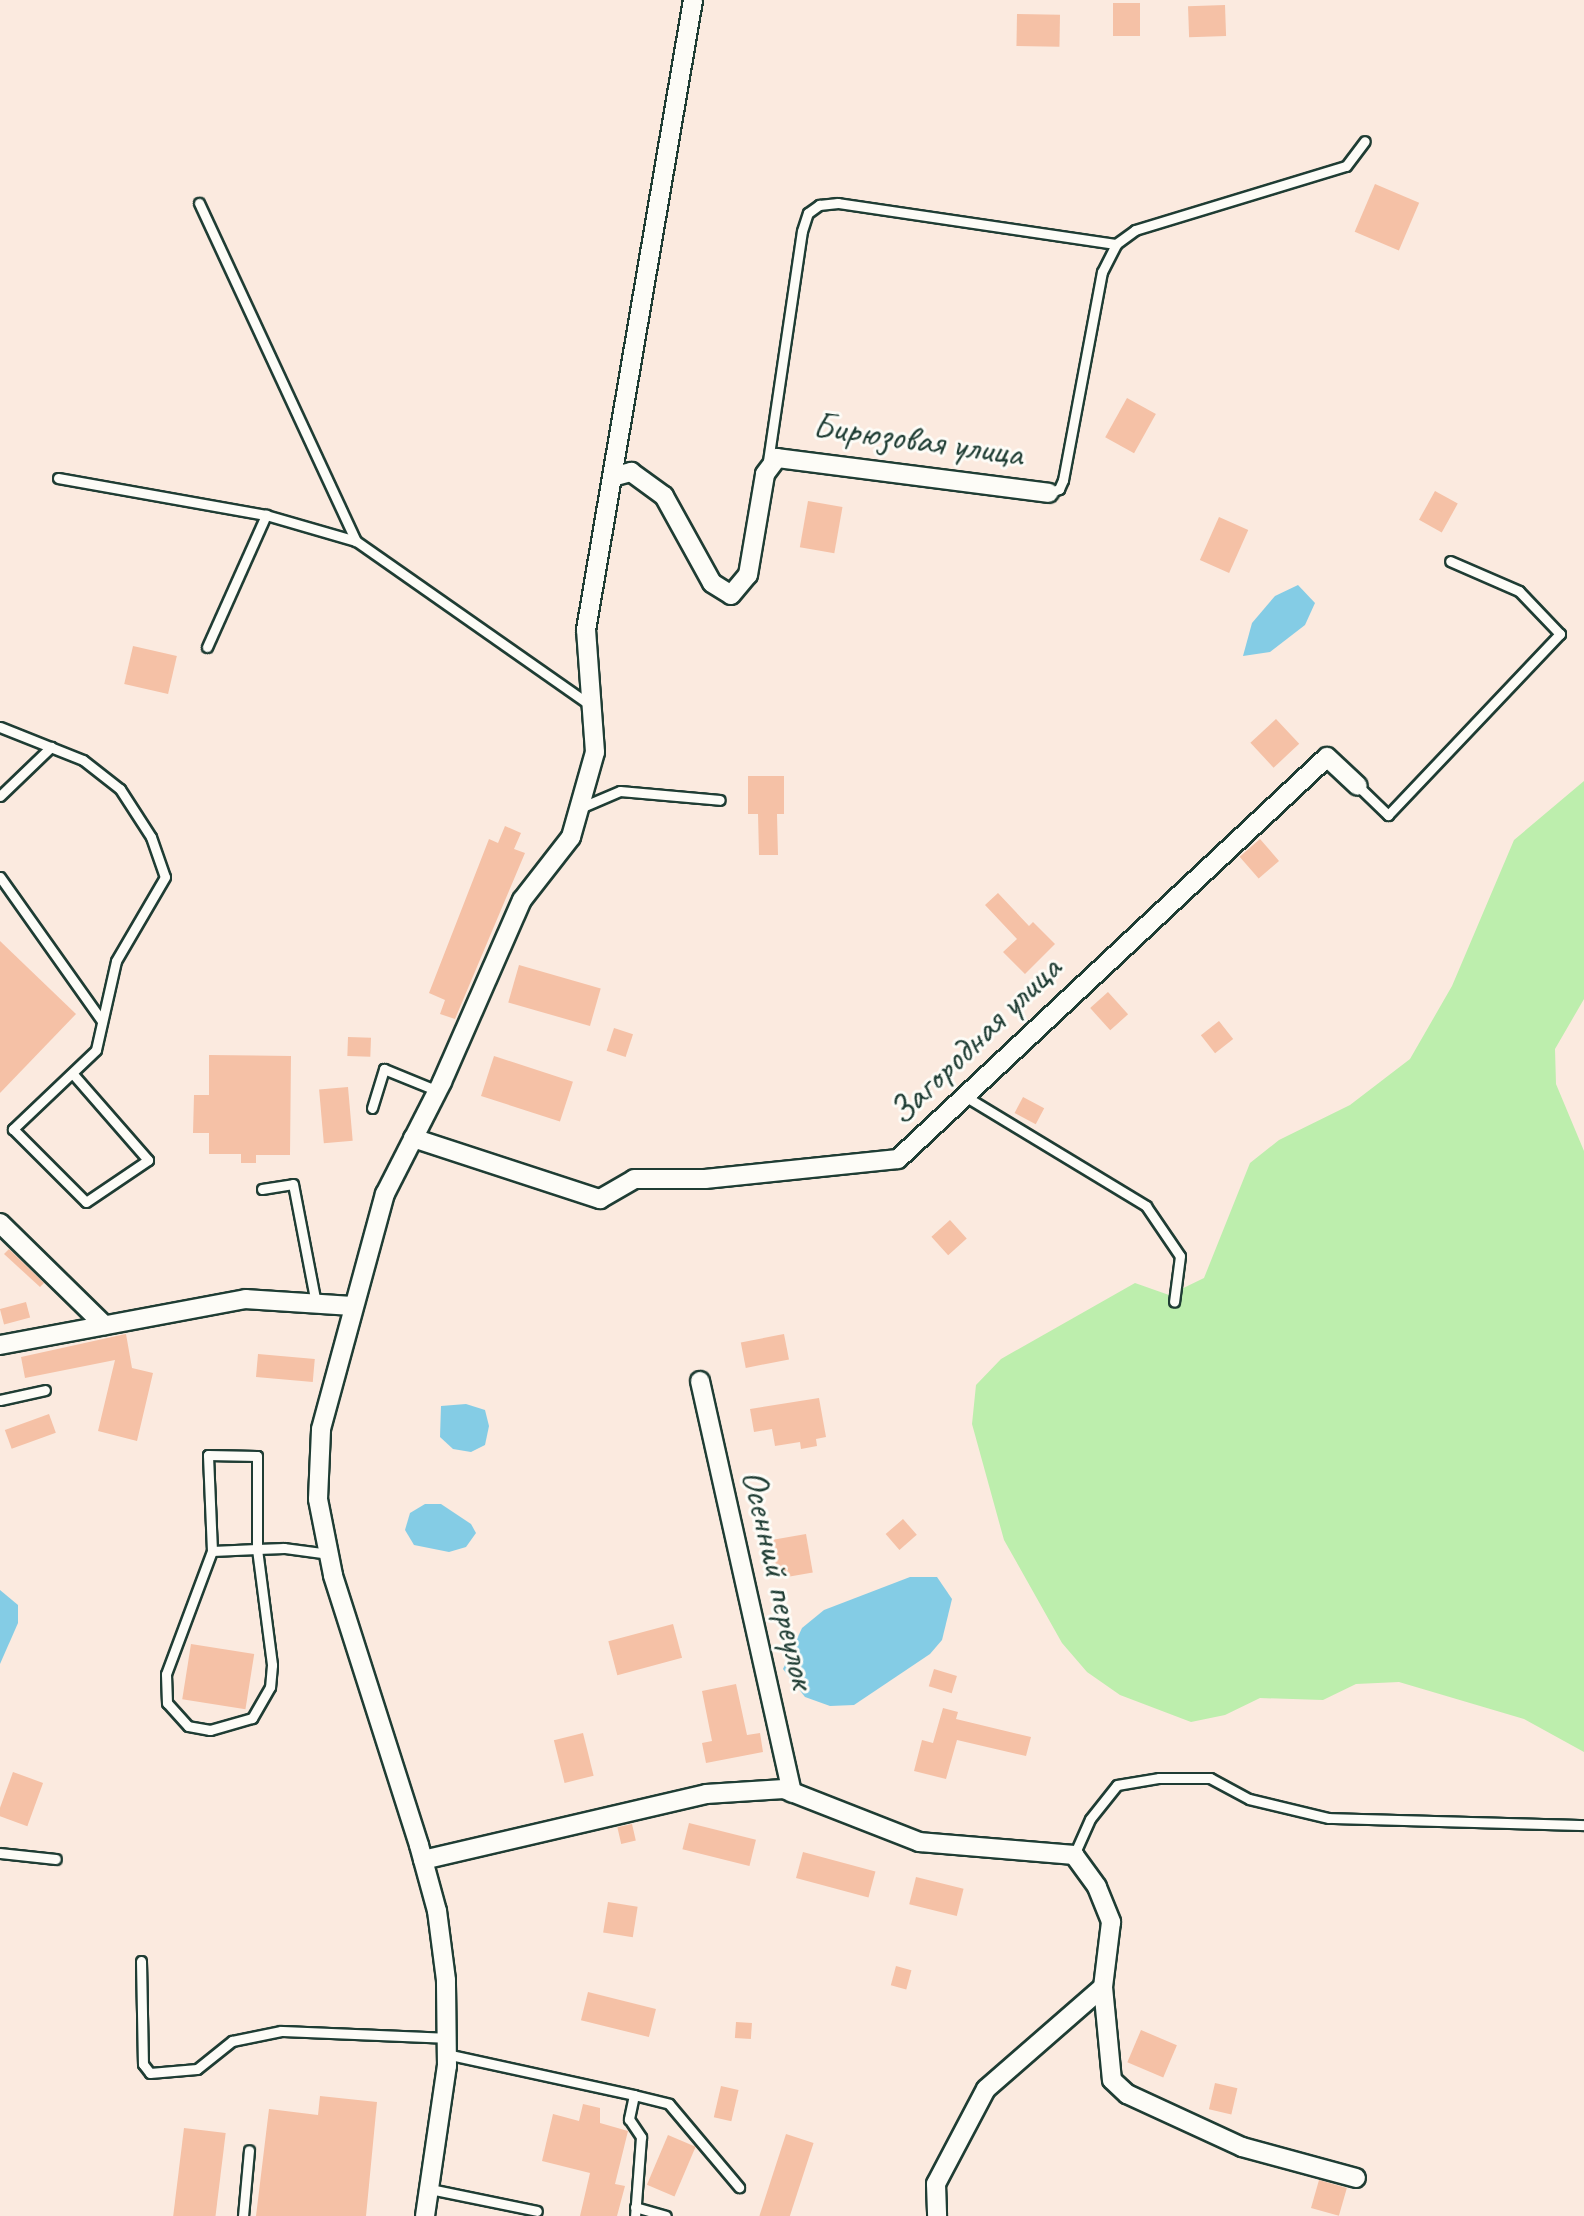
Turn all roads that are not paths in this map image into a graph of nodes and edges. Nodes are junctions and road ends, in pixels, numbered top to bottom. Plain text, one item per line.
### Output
1 (693, 0) edge
2 (1365, 141) dead end
3 (199, 203) dead end
4 (1116, 244) junction
5 (768, 465) junction
6 (612, 477) junction
7 (58, 478) dead end
8 (1049, 493) joint
9 (266, 515) junction
10 (356, 541) junction
11 (1450, 561) dead end
12 (207, 647) dead end
13 (592, 706) junction
14 (0, 727) edge
15 (51, 747) junction
16 (1358, 786) joint
17 (0, 796) edge
18 (720, 800) dead end
19 (580, 808) junction
20 (0, 877) edge
21 (102, 1021) junction
22 (73, 1074) junction
23 (438, 1091) junction
24 (963, 1095) junction
25 (372, 1108) dead end
26 (413, 1138) junction
27 (262, 1189) dead end
28 (0, 1223) edge
29 (1174, 1302) dead end
30 (316, 1304) junction
31 (351, 1306) junction
32 (104, 1325) junction
33 (0, 1345) edge
34 (700, 1381) dead end
35 (45, 1390) dead end
36 (0, 1400) edge
37 (257, 1549) junction
38 (212, 1551) junction
39 (329, 1554) junction
40 (792, 1793) junction
41 (1584, 1825) edge
42 (0, 1853) edge
43 (1074, 1855) junction
44 (56, 1859) dead end
45 (423, 1860) junction
46 (141, 1961) dead end
47 (1103, 1987) junction
48 (446, 2046) junction
49 (634, 2095) junction
50 (249, 2150) dead end
51 (1356, 2178) dead end
52 (739, 2187) dead end
53 (430, 2189) junction
54 (537, 2211) dead end
55 (635, 2212) edge
56 (243, 2216) edge
57 (425, 2216) edge
58 (666, 2216) edge
59 (937, 2216) edge

1 - 6 street
2 - 4 lane
3 - 10 lane
4 - 5 lane
4 - 8 lane
5 - 6 street, Бирюзовая улица
5 - 8 street, Бирюзовая улица
6 - 13 street
7 - 9 lane
9 - 10 lane
9 - 12 lane
10 - 13 lane
11 - 16 lane
13 - 19 street
14 - 15 lane
15 - 17 lane
15 - 21 lane
16 - 24 street, Загородная улица
18 - 19 lane
19 - 23 street
20 - 21 lane
21 - 22 lane
22 - 22 lane
23 - 25 lane
23 - 26 street
24 - 26 street, Загородная улица
24 - 29 lane
26 - 31 street
27 - 30 lane
28 - 32 street
30 - 31 street
30 - 32 street
31 - 39 street
32 - 33 street
34 - 40 street, Осенний переулок
35 - 36 lane
37 - 38 lane
37 - 38 lane
37 - 38 lane
37 - 39 lane
39 - 45 street
40 - 43 street
40 - 45 street
41 - 43 lane
42 - 44 lane
43 - 47 street
45 - 48 street
46 - 48 lane
47 - 51 street
47 - 59 street
48 - 49 lane
48 - 53 street
49 - 52 lane
49 - 55 lane
50 - 56 lane
53 - 54 lane
53 - 57 street
55 - 58 lane

